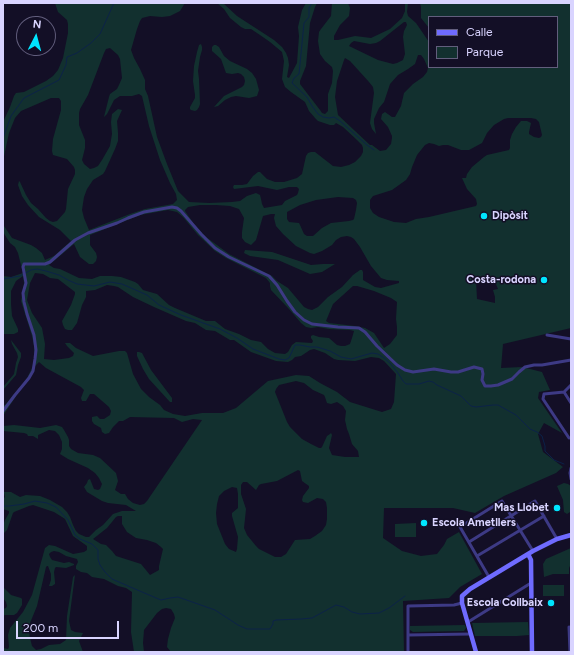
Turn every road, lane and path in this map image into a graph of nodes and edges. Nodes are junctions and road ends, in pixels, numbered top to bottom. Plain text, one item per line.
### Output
1 (548, 335) dead end
2 (571, 339) edge
3 (571, 360) edge
4 (571, 385) edge
5 (564, 392) junction
6 (571, 402) edge
7 (3, 411) edge
8 (569, 438) dead end
9 (571, 468) edge
10 (571, 479) edge
11 (511, 516) junction
12 (544, 516) junction
13 (520, 530) junction
14 (571, 535) edge
15 (557, 539) junction
16 (469, 542) junction
17 (534, 551) junction
18 (528, 554) junction
19 (477, 556) junction
20 (489, 577) junction
21 (531, 583) junction
22 (462, 603) junction
23 (468, 622) junction
24 (569, 627) dead end
25 (471, 634) junction
26 (408, 635) junction
27 (408, 652) edge
28 (476, 652) edge
29 (532, 652) edge
30 (570, 652) edge

1 - 2 street
3 - 7 street
4 - 5 street
5 - 6 street
5 - 8 street
9 - 10 street
11 - 12 street
11 - 13 street
11 - 16 street
11 - 16 street
12 - 13 street
12 - 15 street
13 - 17 street
13 - 19 street
14 - 15 street
15 - 17 street
16 - 19 street
17 - 18 street
18 - 20 street
18 - 21 street
19 - 20 street
20 - 22 street
21 - 23 street
21 - 29 street
22 - 23 street
22 - 26 street
23 - 25 street
24 - 30 street
25 - 26 street
25 - 28 street
26 - 27 street

